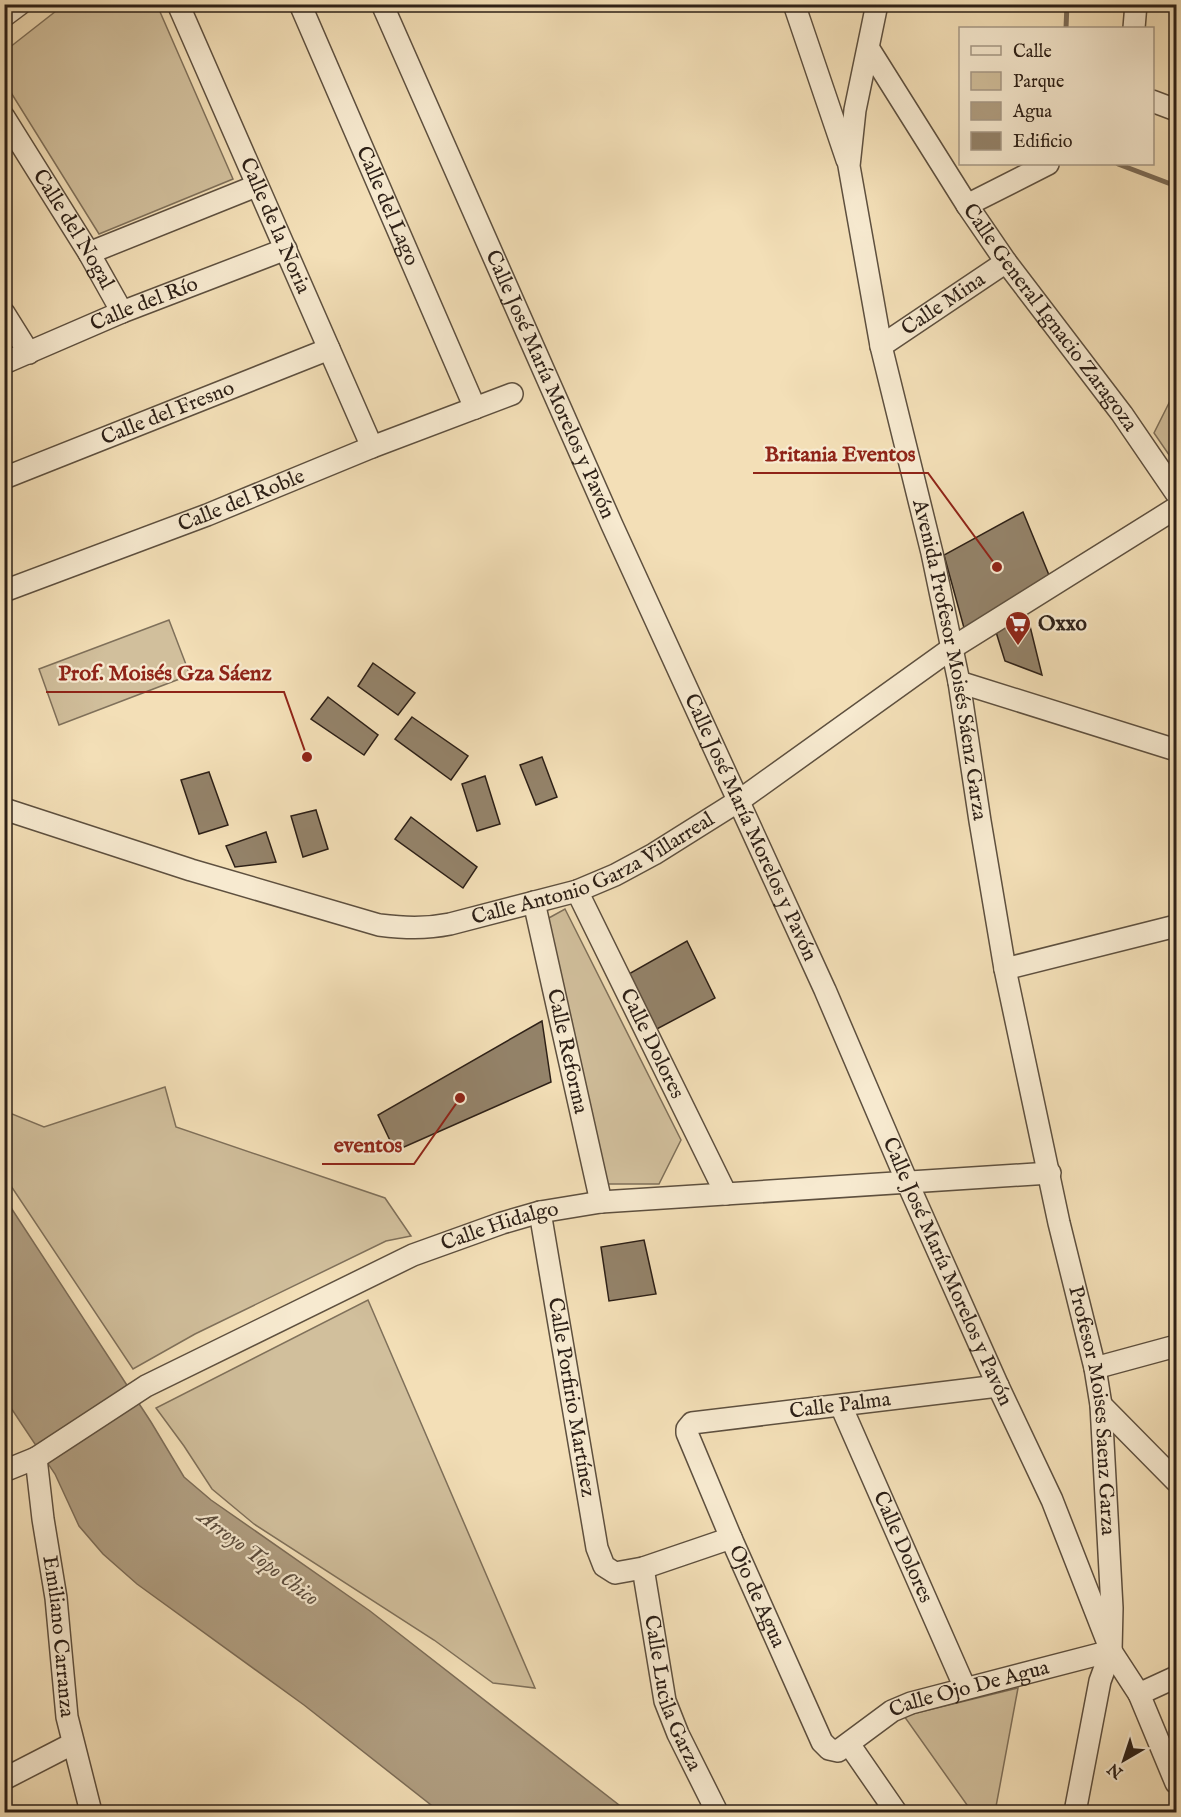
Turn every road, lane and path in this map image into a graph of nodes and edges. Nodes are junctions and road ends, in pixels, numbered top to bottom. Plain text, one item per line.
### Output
1 (20, 4) edge
2 (177, 4) edge
3 (300, 4) edge
4 (382, 4) edge
5 (794, 4) edge
6 (877, 4) edge
7 (1136, 4) edge
8 (4, 16) edge
9 (1134, 27) edge
10 (869, 49) junction
11 (1154, 103) edge
12 (1176, 111) edge
13 (4, 117) edge
14 (1046, 165) edge
15 (849, 166) junction
16 (256, 186) junction
17 (967, 205) junction
18 (286, 249) junction
19 (88, 253) junction
20 (1006, 262) junction
21 (122, 312) junction
22 (4, 313) edge
23 (881, 346) junction
24 (329, 349) junction
25 (29, 352) junction
26 (4, 363) edge
27 (512, 394) dead end
28 (475, 408) junction
29 (372, 447) junction
30 (4, 478) edge
31 (1176, 493) edge
32 (1176, 508) edge
33 (4, 591) edge
34 (952, 648) junction
35 (959, 682) junction
36 (1176, 750) edge
37 (740, 800) junction
38 (4, 809) edge
39 (577, 891) junction
40 (534, 902) junction
41 (1176, 926) edge
42 (1005, 969) junction
43 (1050, 1173) junction
44 (908, 1184) junction
45 (726, 1194) junction
46 (601, 1202) junction
47 (540, 1212) junction
48 (1176, 1346) edge
49 (1095, 1368) junction
50 (998, 1386) junction
51 (1101, 1405) junction
52 (841, 1406) junction
53 (687, 1432) joint
54 (41, 1455) junction
55 (4, 1471) edge
56 (1176, 1481) edge
57 (731, 1538) junction
58 (643, 1568) junction
59 (1111, 1651) junction
60 (1176, 1677) edge
61 (965, 1688) junction
62 (1138, 1694) junction
63 (72, 1744) junction
64 (843, 1748) junction
65 (6, 1777) edge
66 (1176, 1783) edge
67 (91, 1812) edge
68 (717, 1812) edge
69 (896, 1812) edge
70 (1075, 1812) edge

1 - 8 street
2 - 16 street, Calle de la Noria
3 - 28 street, Calle del Lago
4 - 37 street, Calle José María Morelos y Pavón
5 - 15 street
6 - 10 street, Avenida Profesor Moisés Sáenz Garza
7 - 9 street
10 - 15 street, Avenida Profesor Moisés Sáenz Garza
10 - 17 street, Calle General Ignacio Zaragoza
11 - 12 street
13 - 19 street, Calle del Nogal
14 - 17 street
15 - 23 street, Avenida Profesor Moisés Sáenz Garza
16 - 18 street, Calle de la Noria
16 - 19 street
17 - 20 street, Calle General Ignacio Zaragoza
18 - 21 street, Calle del Río
18 - 24 street, Calle de la Noria
19 - 21 street, Calle del Nogal
20 - 23 street, Calle Mina
20 - 31 street, Calle General Ignacio Zaragoza
21 - 25 street, Calle del Río
22 - 25 street
23 - 34 street, Avenida Profesor Moisés Sáenz Garza
24 - 29 street, Calle de la Noria
24 - 30 street, Calle del Fresno
25 - 26 street, Calle del Río
27 - 28 street, Calle del Roble
28 - 29 street, Calle del Roble
29 - 33 street, Calle del Roble
32 - 34 street, Calle Antonio Garza Villarreal
34 - 35 street, Avenida Profesor Moisés Sáenz Garza
34 - 37 street, Calle Antonio Garza Villarreal
35 - 36 street
35 - 42 street, Avenida Profesor Moisés Sáenz Garza
37 - 39 street, Calle Antonio Garza Villarreal
37 - 44 street, Calle José María Morelos y Pavón
38 - 40 street, Calle Antonio Garza Villarreal
39 - 40 street, Calle Antonio Garza Villarreal
39 - 45 street, Calle Dolores
40 - 46 street, Calle Reforma
41 - 42 street
42 - 43 street, Avenida Profesor Moisés Sáenz Garza
43 - 44 street, Calle Hidalgo
43 - 49 street, Profesor Moises Saenz Garza
44 - 45 street, Calle Hidalgo
44 - 50 street, Calle José María Morelos y Pavón
45 - 46 street, Calle Hidalgo
46 - 47 street, Calle Hidalgo
47 - 54 street, Calle Hidalgo
47 - 58 street, Calle Porfirio Martínez
48 - 49 street
49 - 51 street, Profesor Moises Saenz Garza
50 - 52 street, Calle Palma
50 - 59 street, Calle José María Morelos y Pavón
51 - 56 street
51 - 59 street, Profesor Moises Saenz Garza
52 - 53 street, Calle Palma
52 - 61 street, Calle Dolores
53 - 57 street, Ojo de Agua
54 - 55 street, Calle Hidalgo
54 - 63 street, Emiliano Carranza
57 - 58 street
57 - 64 street, Ojo de Agua
58 - 68 street, Calle Lucila Garza
59 - 61 street, Calle Ojo De Agua
59 - 62 street, Calle José María Morelos y Pavón
59 - 70 street
60 - 62 street
61 - 64 street, Calle Ojo De Agua
62 - 66 street, Calle José María Morelos y Pavón
63 - 65 street
63 - 67 street, Emiliano Carranza
64 - 69 street, Ojo de Agua

